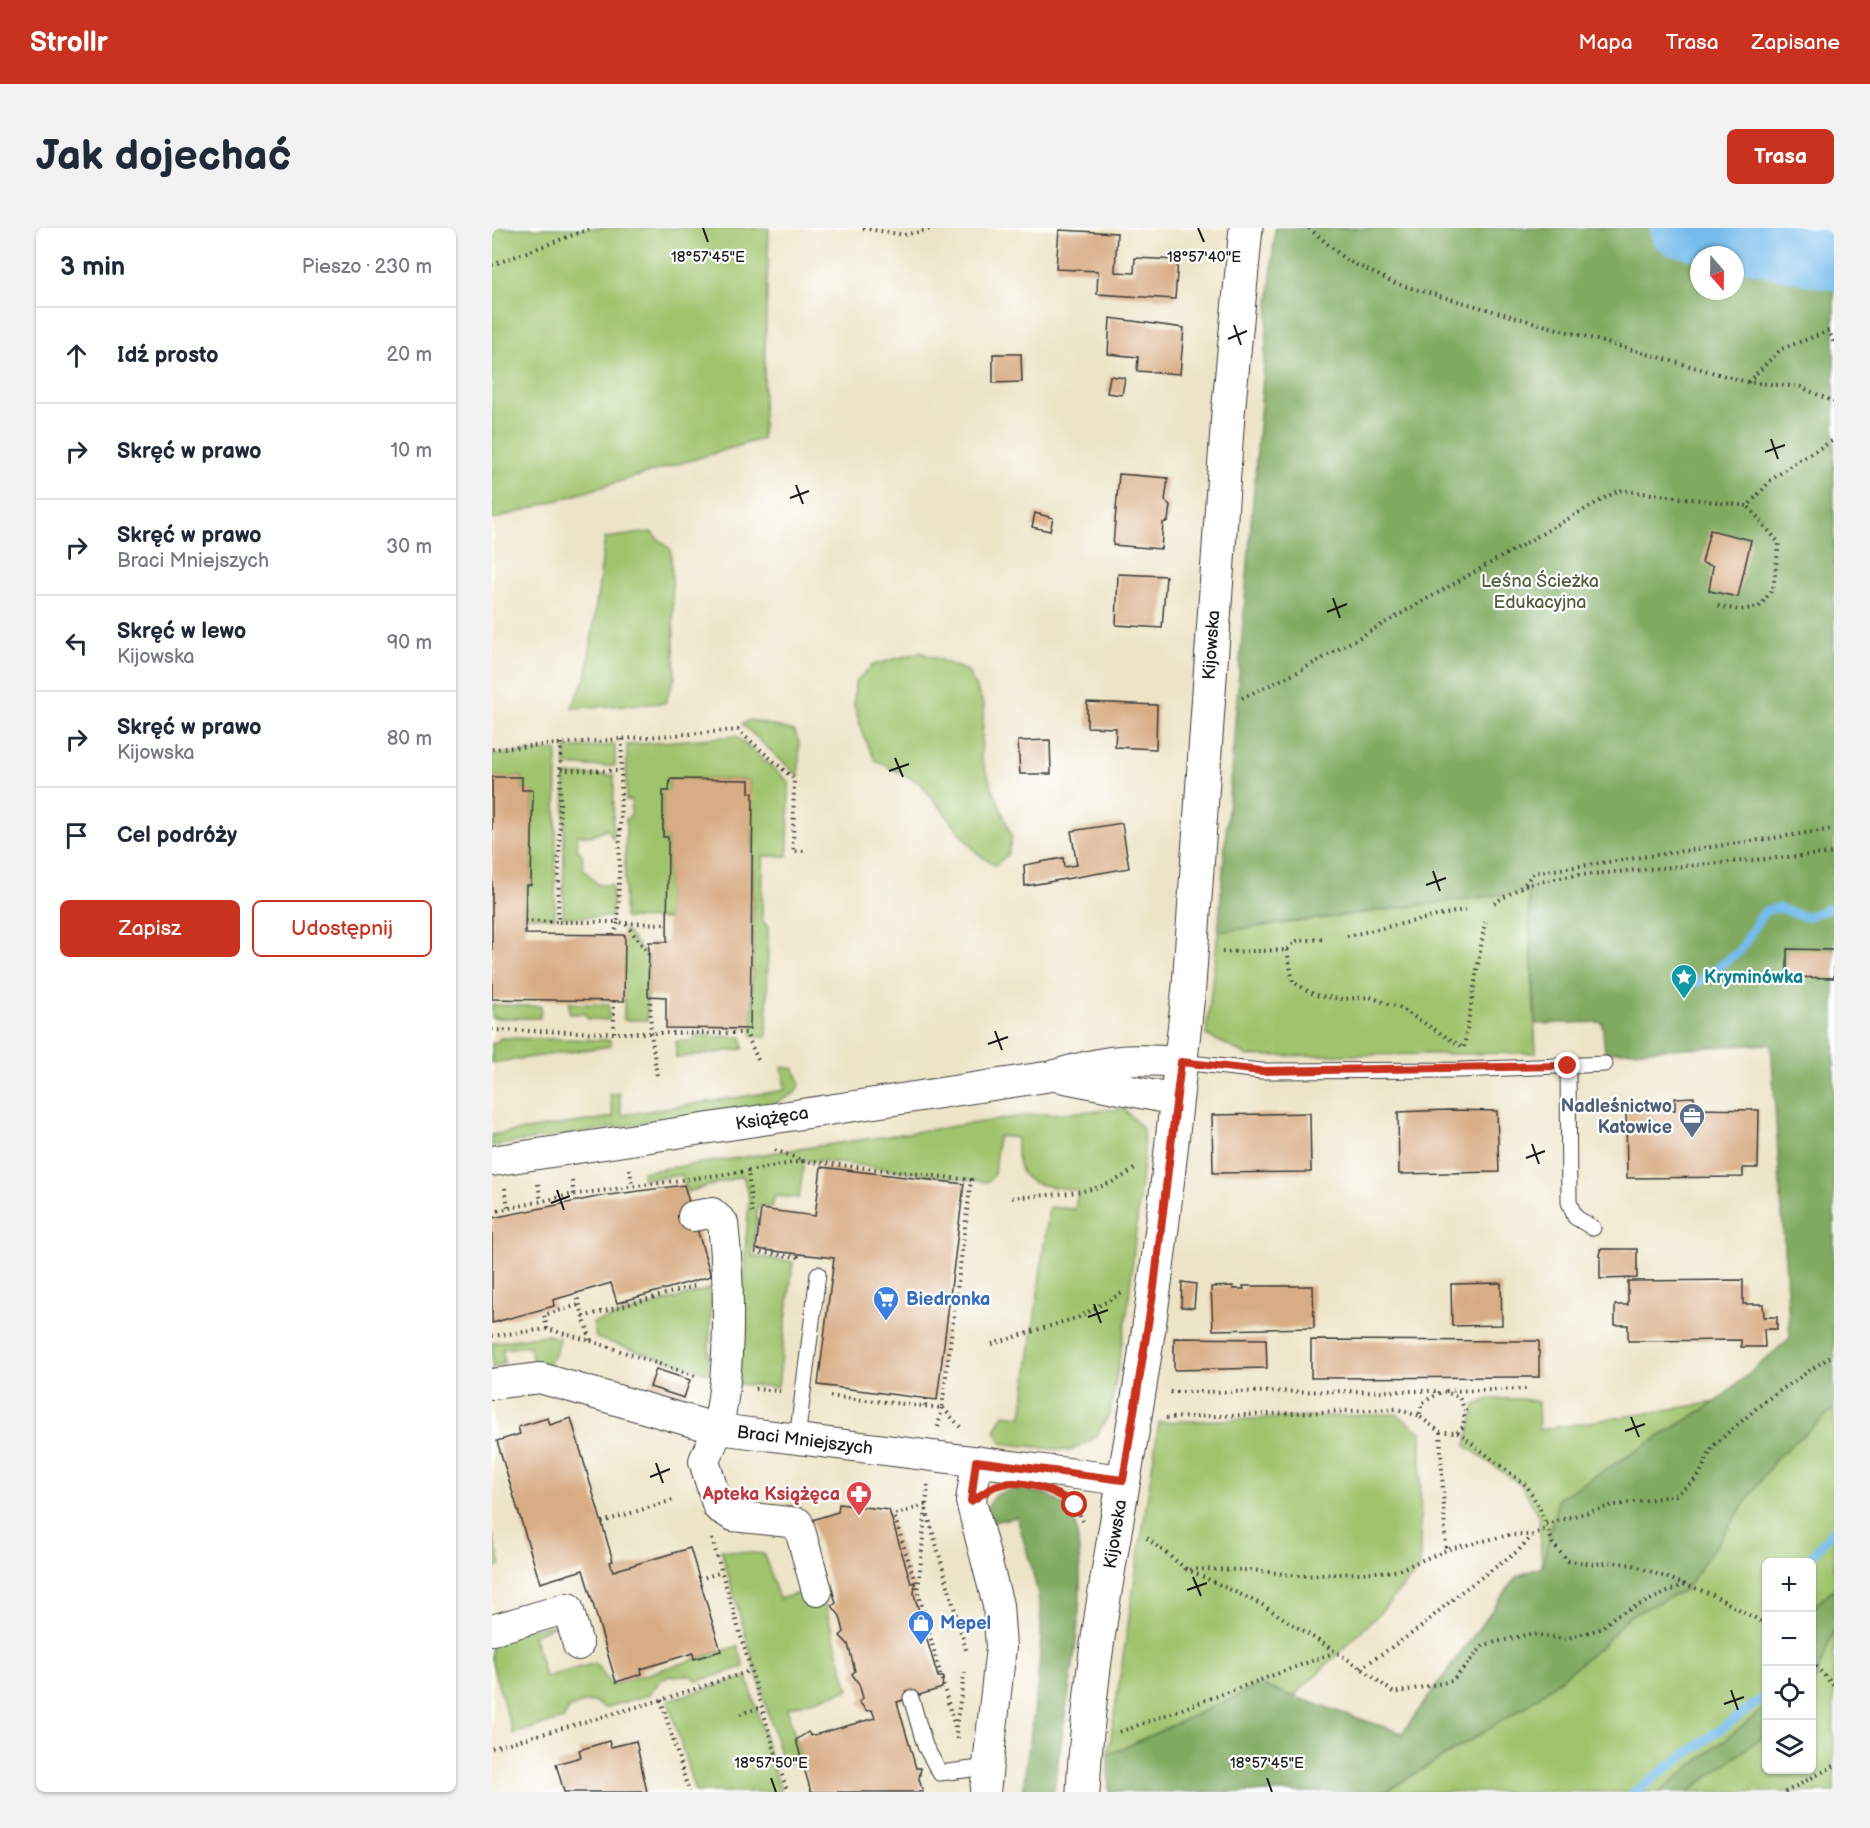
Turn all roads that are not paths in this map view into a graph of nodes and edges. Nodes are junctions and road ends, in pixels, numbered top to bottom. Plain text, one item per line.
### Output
1 (1246, 228) edge
2 (1181, 1062) junction
3 (1605, 1064) dead end
4 (1568, 1066) junction
5 (1052, 1076) junction
6 (1176, 1100) junction
7 (498, 1172) edge
8 (693, 1216) dead end
9 (1593, 1228) dead end
10 (818, 1274) dead end
11 (492, 1384) edge
12 (718, 1429) junction
13 (797, 1439) junction
14 (976, 1461) junction
15 (1123, 1480) junction
16 (817, 1591) dead end
17 (492, 1630) edge
18 (578, 1645) dead end
19 (911, 1698) dead end
20 (979, 1776) edge
21 (1083, 1792) edge

1 - 2 street, Kijowska
2 - 4 lane
2 - 5 street
2 - 6 street, Kijowska
3 - 4 lane
4 - 9 lane
5 - 6 street
5 - 7 street, Książęca
6 - 15 street, Kijowska
8 - 12 street
10 - 13 lane
11 - 12 street, Braci Mniejszych
12 - 13 street, Braci Mniejszych
12 - 16 street
13 - 14 street, Braci Mniejszych
14 - 15 street, Braci Mniejszych
14 - 20 street
15 - 21 street, Kijowska
17 - 18 street
19 - 20 lane

